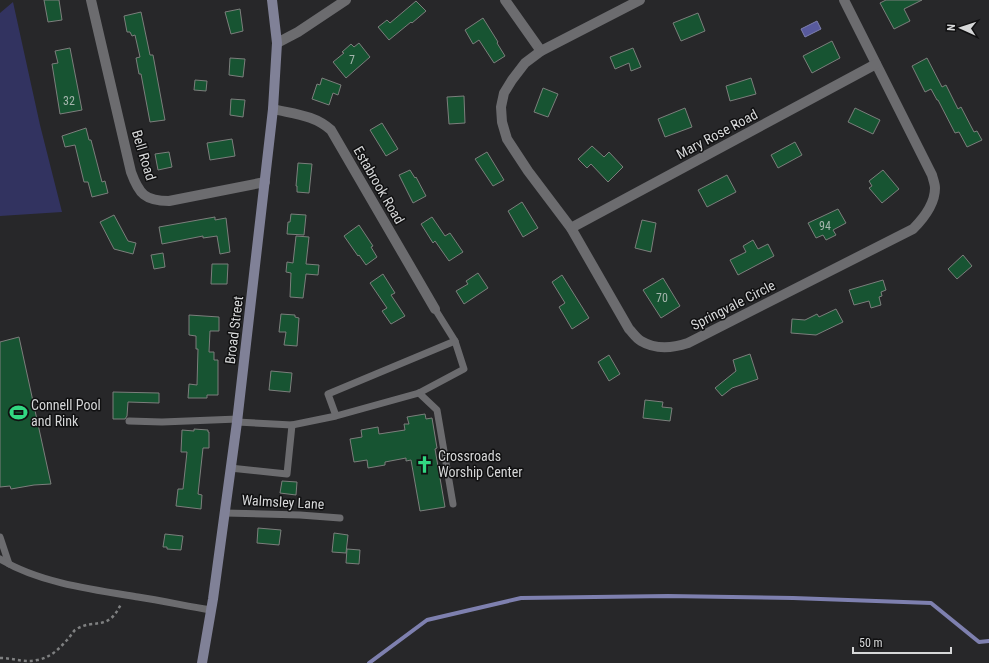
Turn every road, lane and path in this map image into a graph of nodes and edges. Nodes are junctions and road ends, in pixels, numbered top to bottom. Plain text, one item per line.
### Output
1 (91, 0) edge
2 (272, 0) edge
3 (346, 0) edge
4 (505, 0) edge
5 (640, 0) edge
6 (844, 0) edge
7 (277, 43) junction
8 (541, 51) junction
9 (876, 64) junction
10 (273, 109) junction
11 (265, 182) junction
12 (571, 228) junction
13 (435, 309) joint
14 (455, 341) junction
15 (419, 394) junction
16 (336, 416) junction
17 (238, 420) junction
18 (129, 421) dead end
19 (292, 425) junction
20 (230, 468) junction
21 (453, 504) dead end
22 (225, 513) junction
23 (340, 518) dead end
24 (0, 537) edge
25 (0, 559) edge
26 (9, 564) junction
27 (124, 595) junction
28 (211, 610) junction
29 (0, 658) edge
30 (202, 663) edge

1 - 11 street, Bell Road
2 - 7 main road, Broad Street
3 - 7 street
4 - 8 street
5 - 8 street, Springvale Circle
6 - 9 street, Springvale Circle
7 - 10 main road, Broad Street
8 - 12 street, Springvale Circle
9 - 12 street, Mary Rose Road
9 - 12 street, Springvale Circle
10 - 11 main road, Broad Street
10 - 13 street, Estabrook Road
11 - 17 main road, Broad Street
13 - 14 lane
14 - 15 lane
14 - 16 lane
15 - 16 lane
15 - 21 lane
16 - 19 lane
17 - 18 lane
17 - 19 lane
17 - 20 main road, Broad Street
19 - 20 lane
20 - 22 main road, Broad Street
22 - 23 lane, Walmsley Lane
22 - 28 main road, Broad Street
24 - 26 lane
25 - 26 lane
26 - 27 lane
27 - 28 lane
27 - 29 path
28 - 30 main road, Broad Street

